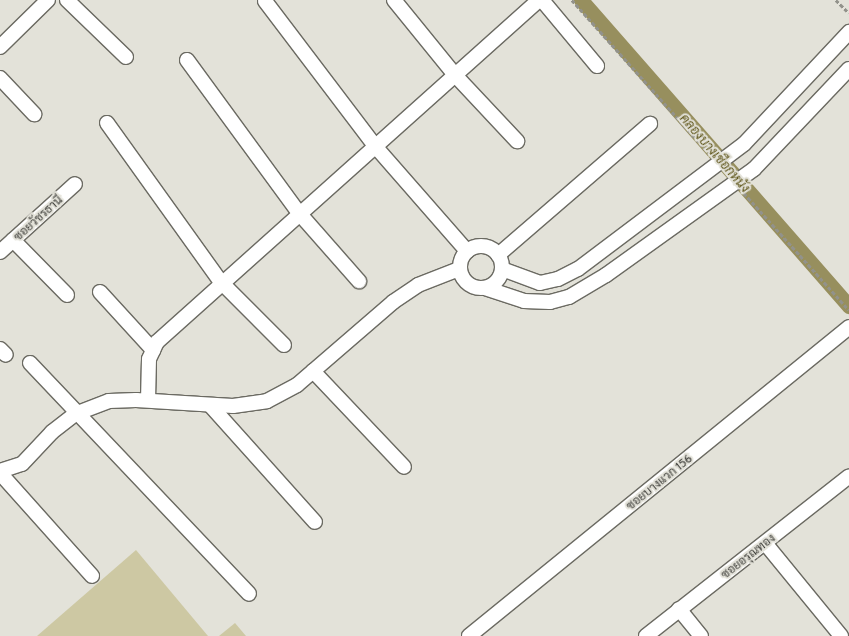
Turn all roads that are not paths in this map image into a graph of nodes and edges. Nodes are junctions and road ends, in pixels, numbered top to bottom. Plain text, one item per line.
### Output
1 (48, 0) edge
2 (68, 0) edge
3 (394, 0) edge
4 (539, 0) edge
5 (542, 0) edge
6 (265, 1) dead end
7 (849, 32) edge
8 (0, 48) edge
9 (126, 57) dead end
10 (187, 60) dead end
11 (596, 66) dead end
12 (849, 69) edge
13 (455, 75) junction
14 (0, 78) edge
15 (34, 114) dead end
16 (107, 123) dead end
17 (650, 124) dead end
18 (517, 141) dead end
19 (375, 146) junction
20 (75, 184) dead end
21 (299, 213) junction
22 (13, 240) junction
23 (467, 250) junction
24 (0, 252) edge
25 (500, 262) junction
26 (460, 269) junction
27 (359, 281) dead end
28 (221, 282) junction
29 (485, 288) junction
30 (100, 292) dead end
31 (67, 294) dead end
32 (849, 327) edge
33 (284, 345) dead end
34 (153, 350) junction
35 (30, 363) dead end
36 (313, 371) junction
37 (148, 400) junction
38 (210, 405) junction
39 (78, 413) junction
40 (404, 467) dead end
41 (0, 472) edge
42 (849, 476) edge
43 (315, 522) dead end
44 (765, 543) junction
45 (92, 576) dead end
46 (249, 594) dead end
47 (679, 609) junction
48 (469, 636) edge
49 (646, 636) edge
50 (701, 636) edge
51 (841, 636) edge

1 - 8 street
2 - 9 street
3 - 13 street
4 - 13 street
5 - 11 street
6 - 19 street
7 - 25 street
10 - 21 street
12 - 29 street
13 - 18 street
13 - 19 street
14 - 15 street
16 - 28 street
17 - 25 street
19 - 21 street
19 - 23 street
20 - 22 street, ซอยวัชรธานี
21 - 27 street
21 - 28 street
22 - 24 street, ซอยวัชรธานี
22 - 31 street
23 - 25 street
23 - 26 street
25 - 29 street
26 - 29 street
26 - 36 street
28 - 33 street
28 - 34 street
30 - 34 street
32 - 48 street, ซอยบางแวก 156
34 - 37 street
35 - 39 street
36 - 38 street
36 - 40 street
37 - 38 street
37 - 39 street
38 - 43 street
39 - 41 street
39 - 46 street
41 - 45 street
42 - 44 street, ซอยอรุณทอง
44 - 47 street, ซอยอรุณทอง
44 - 51 street
47 - 49 street, ซอยอรุณทอง
47 - 50 street

